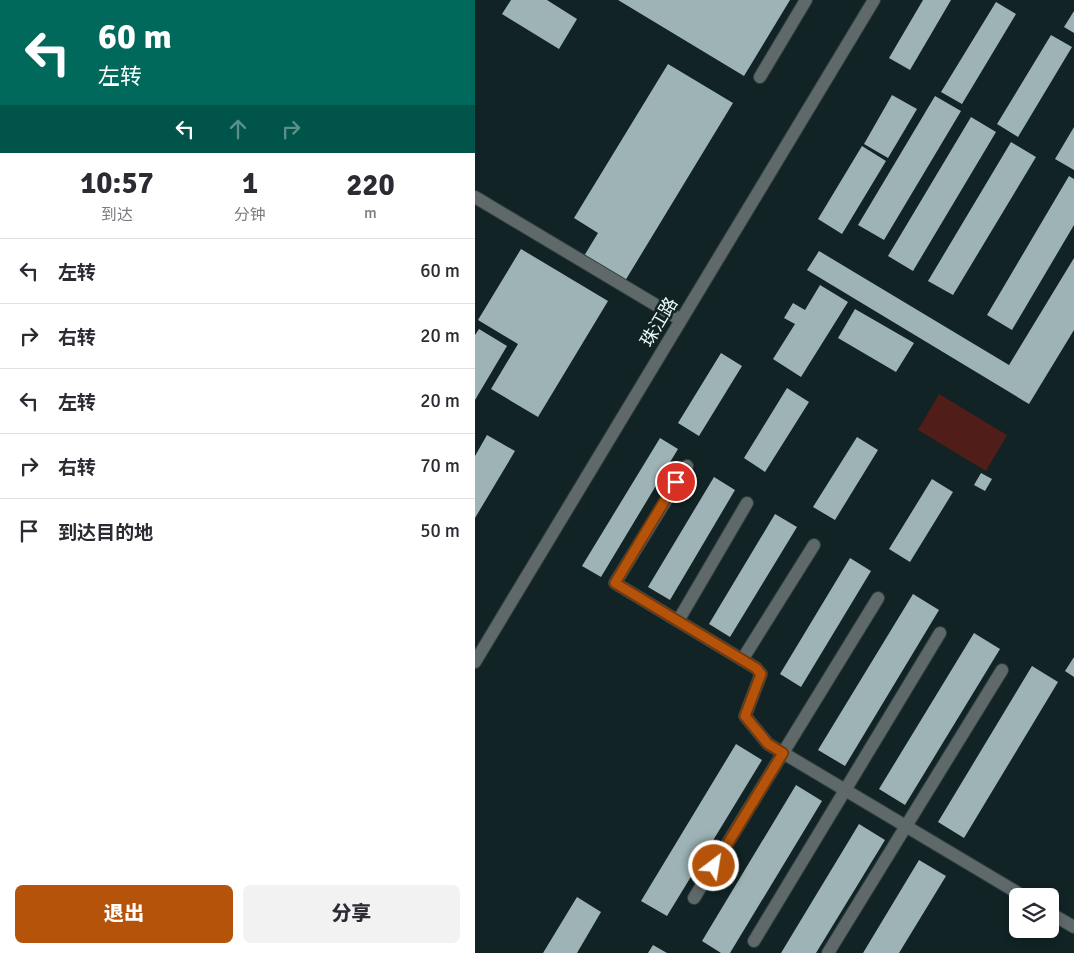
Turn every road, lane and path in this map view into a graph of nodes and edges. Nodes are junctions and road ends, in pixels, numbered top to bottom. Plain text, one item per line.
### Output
1 (805, 0) edge
2 (874, 0) edge
3 (760, 77) dead end
4 (475, 197) edge
5 (681, 320) junction
6 (687, 466) dead end
7 (747, 503) dead end
8 (814, 545) dead end
9 (878, 598) dead end
10 (678, 621) junction
11 (940, 633) dead end
12 (743, 660) junction
13 (475, 662) edge
14 (1002, 670) dead end
15 (783, 753) junction
16 (846, 790) junction
17 (906, 826) junction
18 (1010, 888) edge
19 (694, 898) dead end
20 (1059, 918) edge
21 (1074, 927) edge
22 (754, 941) dead end
23 (828, 953) edge

1 - 3 street
2 - 5 street, 珠江路
4 - 5 street
5 - 13 street, 珠江路
6 - 10 street
7 - 10 street
8 - 12 street
9 - 15 street
10 - 12 street
11 - 16 street
12 - 15 street
14 - 17 street
15 - 16 street
15 - 19 street
16 - 17 street
16 - 22 street
17 - 18 street
17 - 23 street
20 - 21 street

